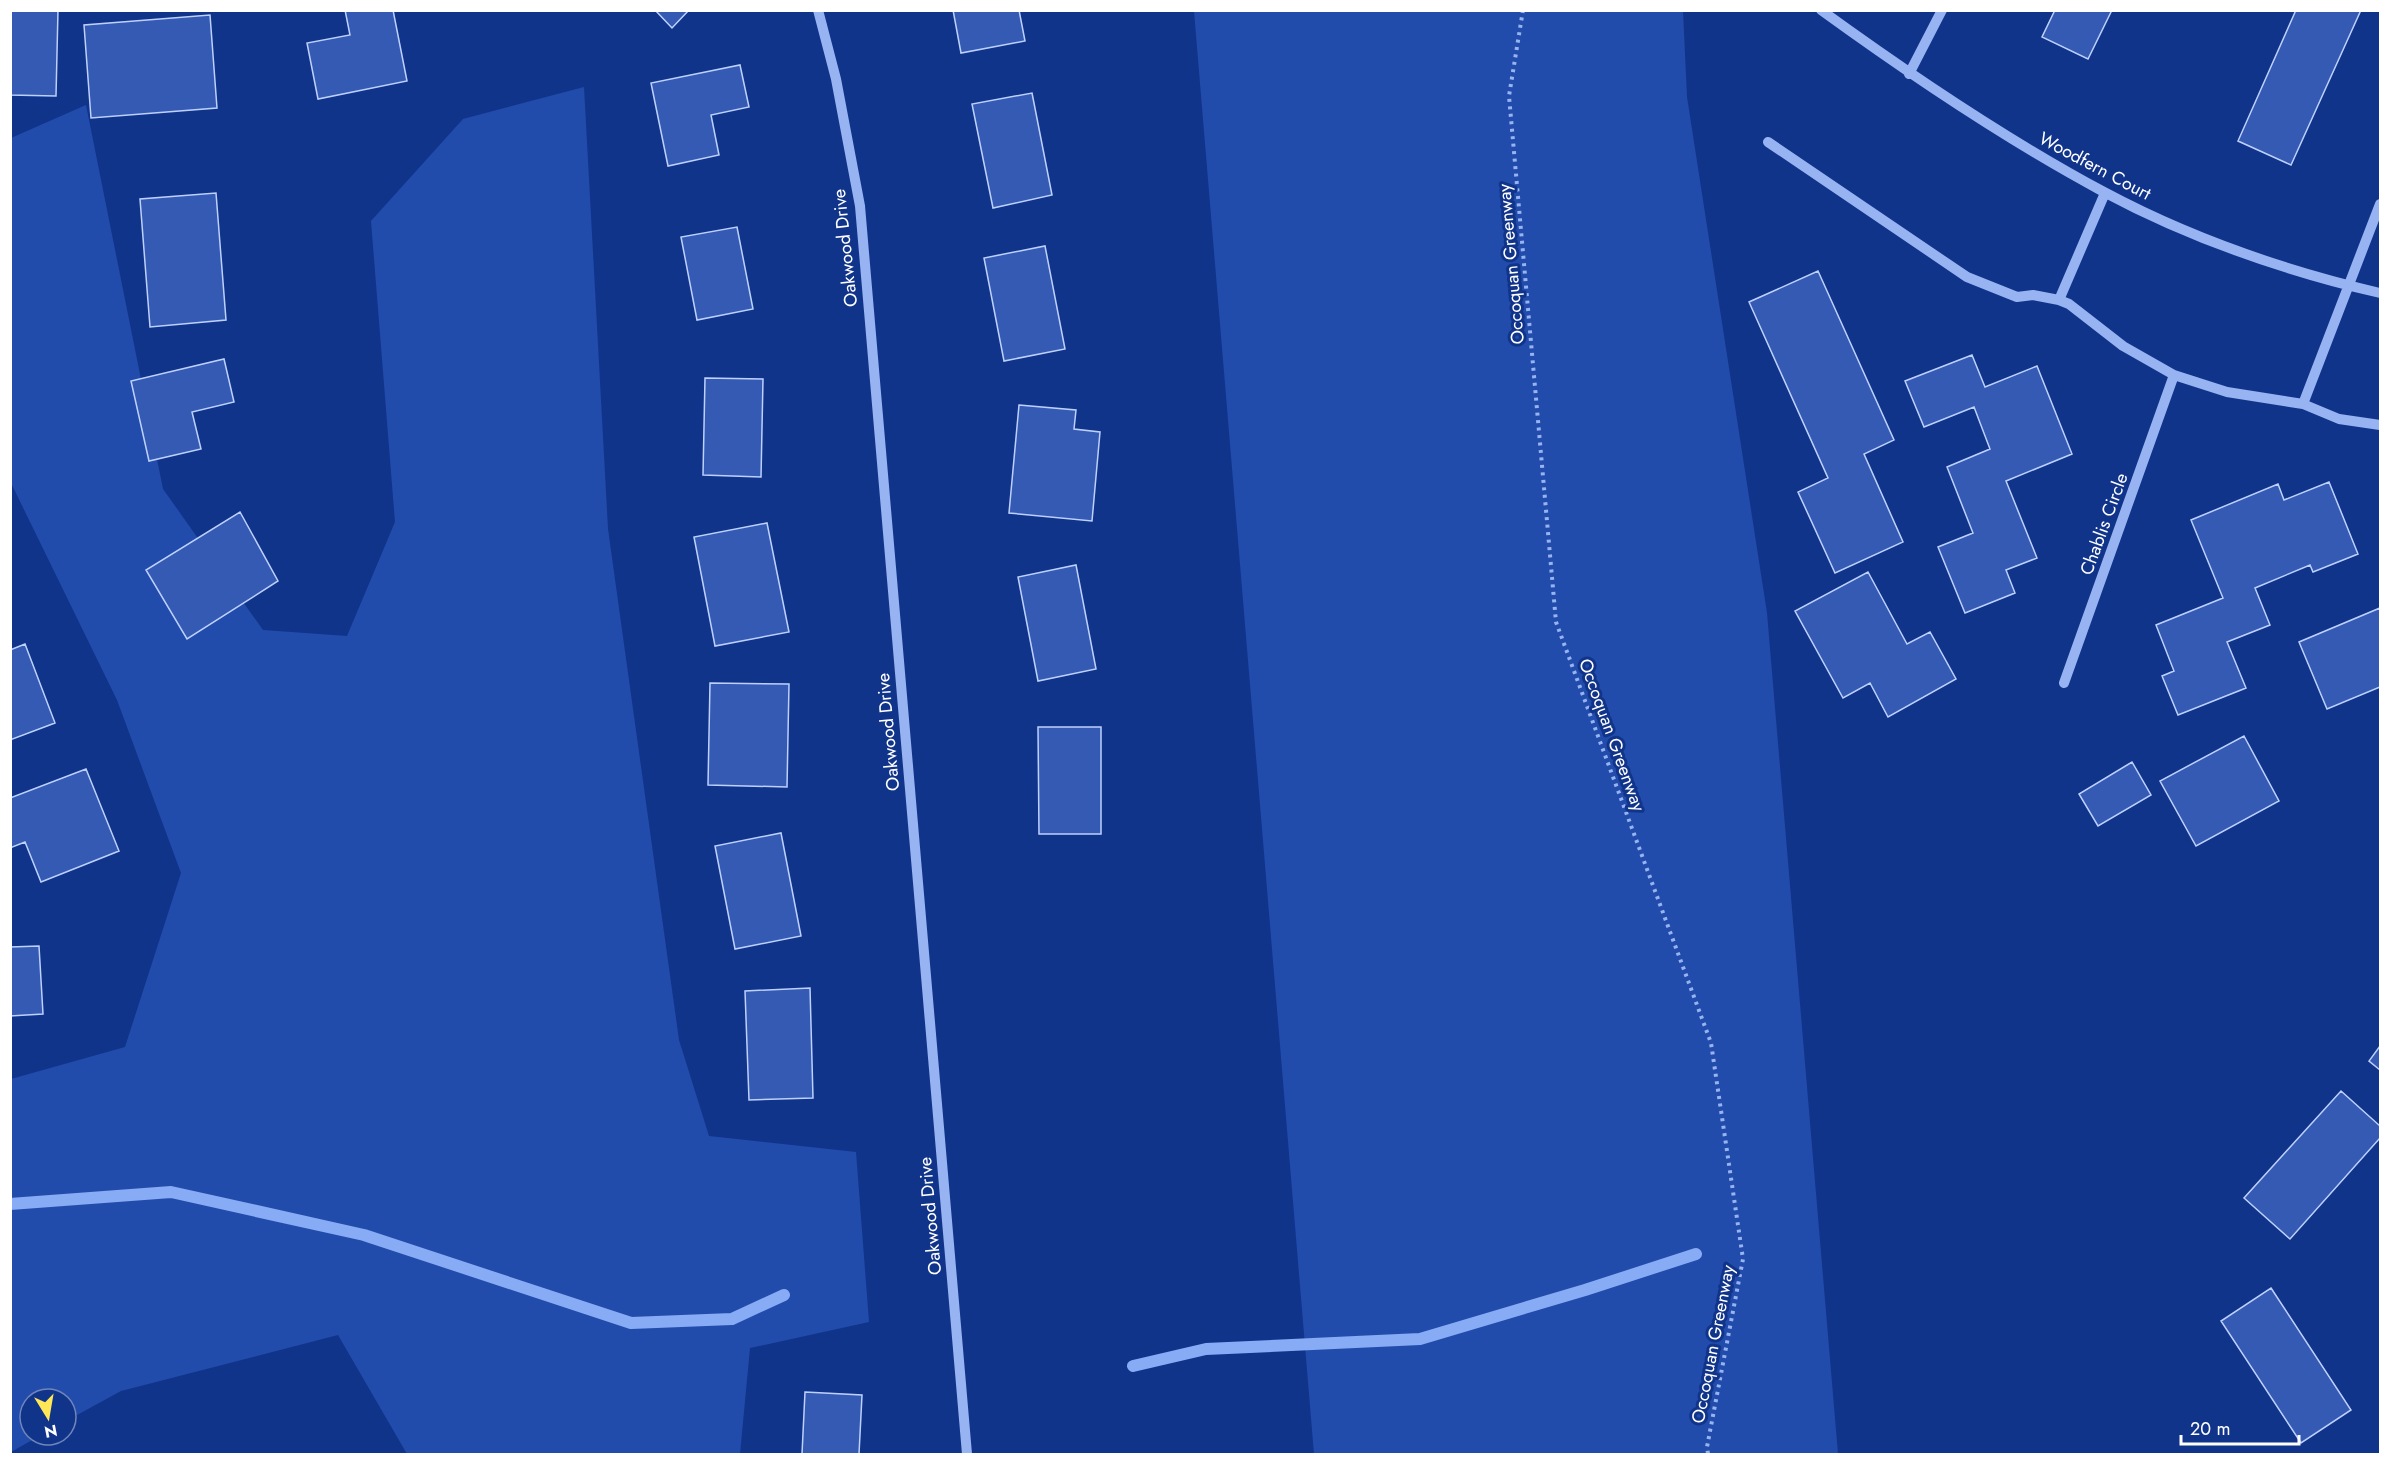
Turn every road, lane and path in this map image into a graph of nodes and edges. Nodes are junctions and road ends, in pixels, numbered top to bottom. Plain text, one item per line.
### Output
1 (818, 10) edge
2 (1523, 10) edge
3 (1821, 10) edge
4 (1942, 10) edge
5 (1909, 74) junction
6 (1768, 142) dead end
7 (2105, 193) junction
8 (2380, 204) edge
9 (2349, 286) junction
10 (2380, 293) edge
11 (2059, 300) junction
12 (2174, 375) junction
13 (2303, 404) junction
14 (2380, 425) edge
15 (2064, 683) dead end
16 (967, 1455) edge
17 (1708, 1455) edge

1 - 16 street, Oakwood Drive
2 - 17 path, Occoquan Greenway
3 - 5 street, Woodfern Court
4 - 5 street
5 - 7 street, Woodfern Court
6 - 11 street
7 - 9 street, Woodfern Court
7 - 11 street
8 - 9 street
9 - 10 street, Woodfern Court
9 - 13 street
11 - 12 street
12 - 13 street
12 - 15 street, Chablis Circle
13 - 14 street

